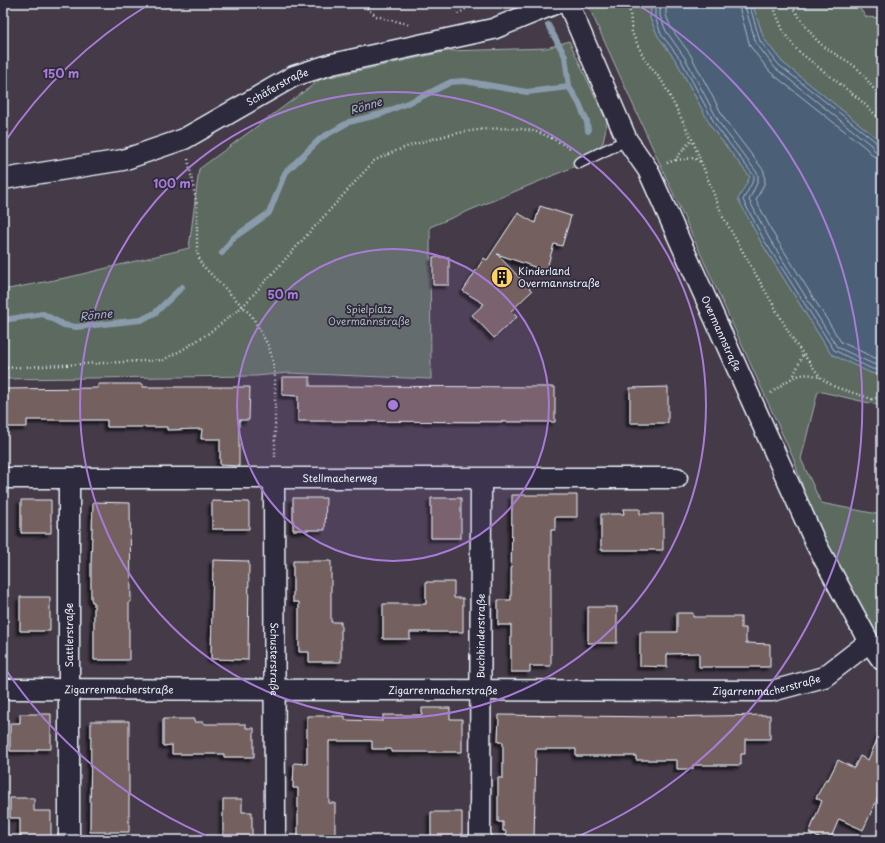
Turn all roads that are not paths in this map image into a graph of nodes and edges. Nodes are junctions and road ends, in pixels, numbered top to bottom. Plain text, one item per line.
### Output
1 (557, 3) edge
2 (568, 3) edge
3 (628, 140) junction
4 (582, 162) road end
5 (3, 179) edge
6 (3, 478) edge
7 (69, 478) junction
8 (677, 478) dead end
9 (274, 479) junction
10 (481, 480) junction
11 (869, 642) junction
12 (882, 660) edge
13 (3, 689) edge
14 (275, 689) junction
15 (69, 690) junction
16 (481, 690) junction
17 (69, 840) edge
18 (275, 840) edge
19 (480, 840) edge

1 - 5 street, Schäferstraße
2 - 3 street, Overmannstraße
3 - 4 lane
3 - 11 street, Overmannstraße
6 - 7 street, Stellmacherweg
7 - 9 street, Stellmacherweg
7 - 15 street, Sattlerstraße
8 - 10 street, Stellmacherweg
9 - 10 street, Stellmacherweg
9 - 14 street, Schusterstraße
10 - 16 street, Buchbinderstraße
11 - 12 street, Overmannstraße
11 - 16 street, Zigarrenmacherstraße
13 - 15 street, Zigarrenmacherstraße
14 - 15 street, Zigarrenmacherstraße
14 - 16 street, Zigarrenmacherstraße
14 - 18 street, Schusterstraße
15 - 17 street, Sattlerstraße
16 - 19 street, Buchbinderstraße

